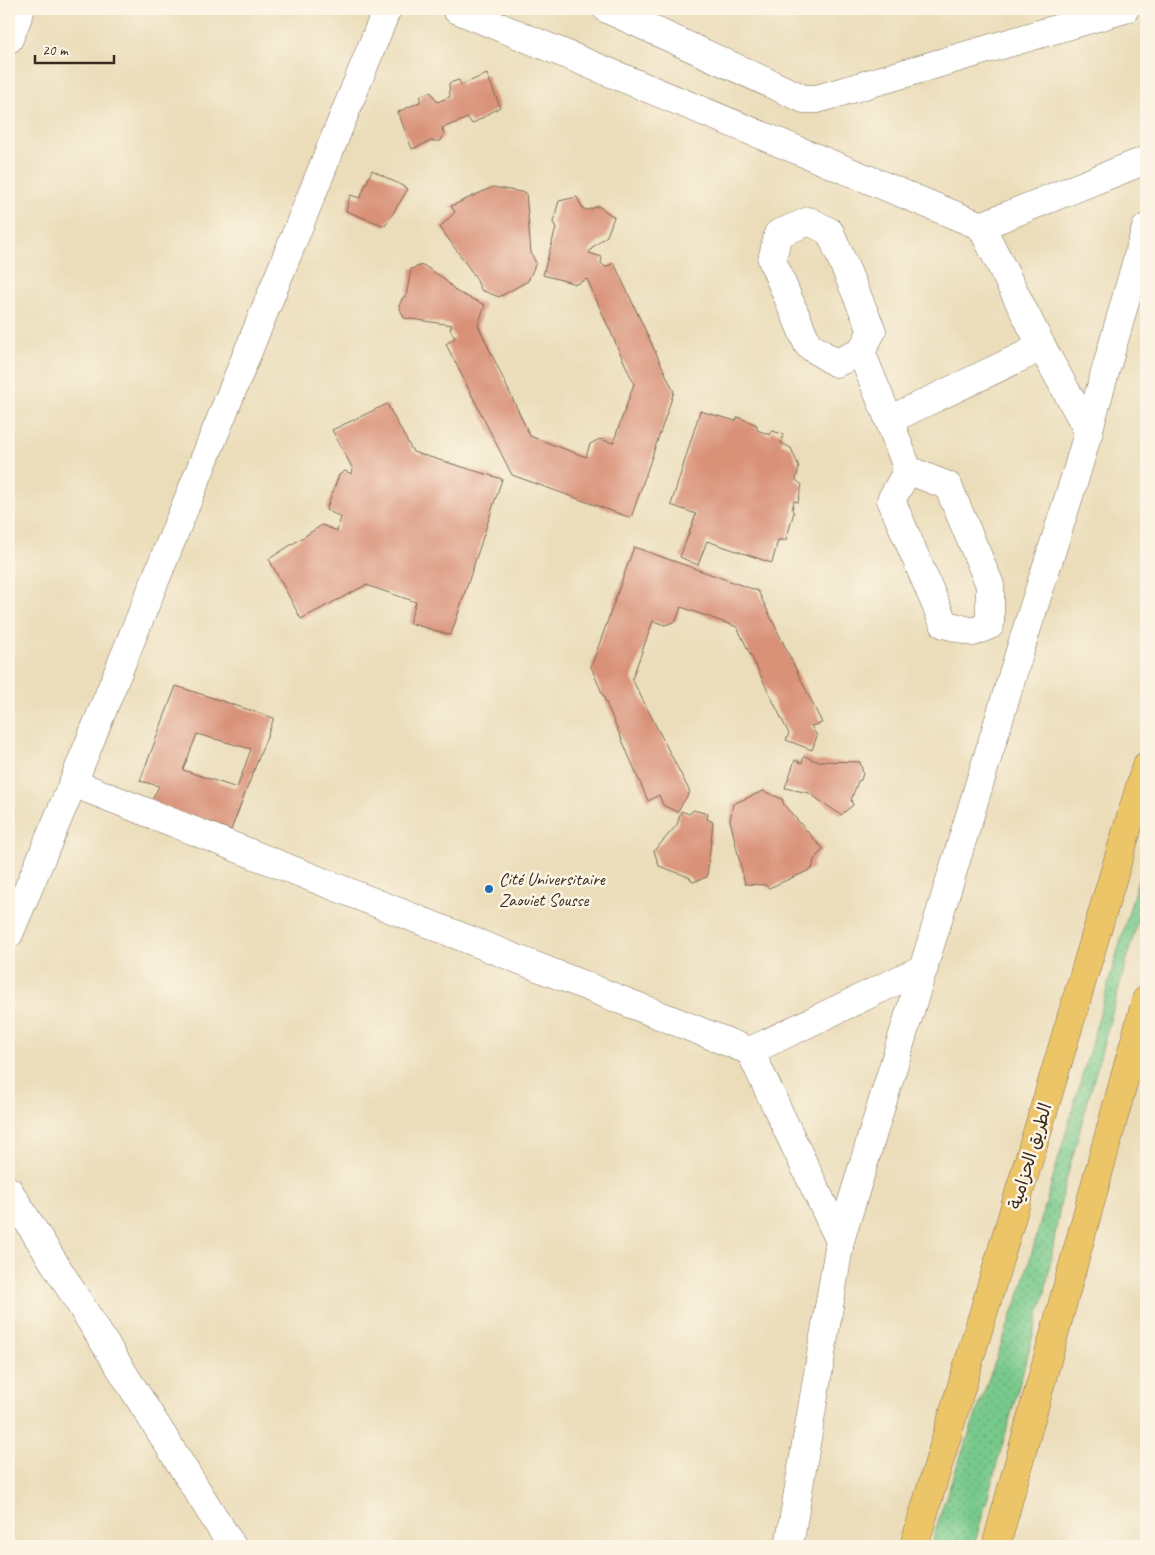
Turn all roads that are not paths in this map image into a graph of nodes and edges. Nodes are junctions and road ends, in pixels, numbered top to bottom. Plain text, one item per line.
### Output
1 (21, 9) edge
2 (387, 9) edge
3 (456, 9) edge
4 (607, 9) edge
5 (1125, 9) edge
6 (9, 39) edge
7 (1146, 160) edge
8 (981, 226) junction
9 (1146, 228) edge
10 (1042, 347) junction
11 (861, 352) junction
12 (890, 420) junction
13 (1089, 432) junction
14 (908, 470) junction
15 (1146, 766) edge
16 (73, 783) junction
17 (9, 934) edge
18 (924, 968) junction
19 (1146, 1000) edge
20 (750, 1051) junction
21 (9, 1191) edge
22 (840, 1241) junction
23 (232, 1546) edge
24 (789, 1546) edge
25 (914, 1546) edge
26 (996, 1546) edge

1 - 6 street
2 - 16 street
3 - 8 street
4 - 5 street
7 - 8 street
8 - 10 street
9 - 13 street
10 - 12 street
10 - 13 street
11 - 11 street
11 - 12 street
12 - 14 street
13 - 18 street
14 - 14 street
15 - 25 highway, الطريق الحزامية
16 - 17 street
16 - 20 street
18 - 20 street
18 - 22 street
19 - 26 highway
20 - 22 street
21 - 23 street
22 - 24 street

